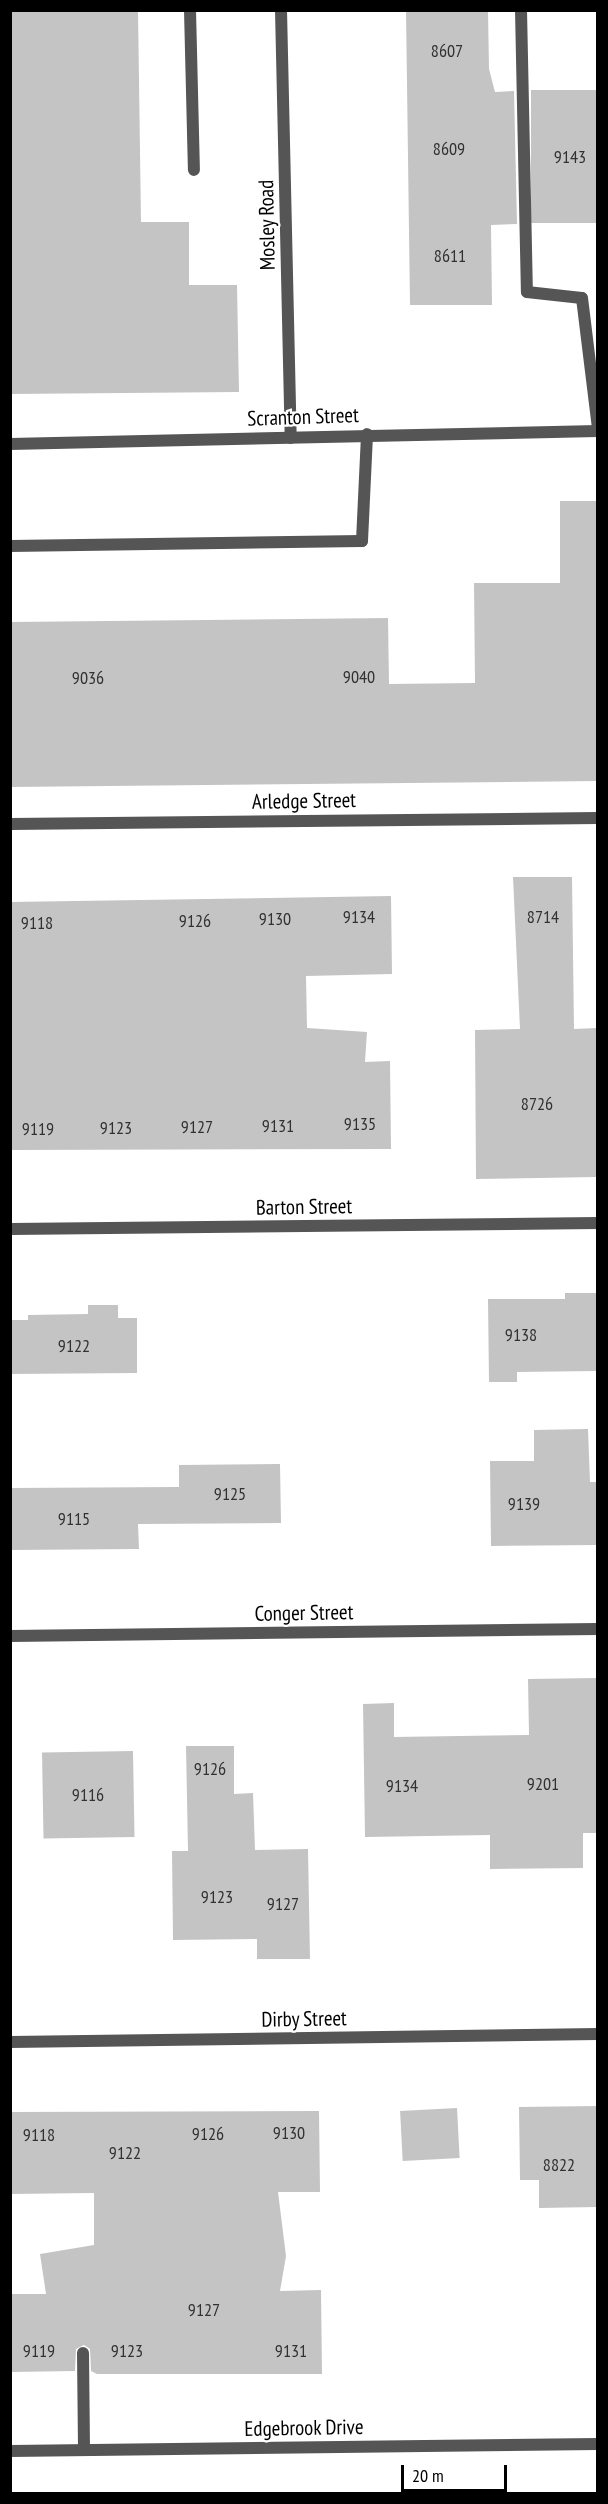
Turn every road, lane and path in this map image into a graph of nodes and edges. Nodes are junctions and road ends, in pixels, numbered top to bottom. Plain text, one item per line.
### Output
1 (190, 10) edge
2 (281, 10) edge
3 (521, 10) edge
4 (194, 170) dead end
5 (597, 430) edge
6 (367, 434) junction
7 (291, 438) junction
8 (10, 444) edge
9 (10, 546) edge
10 (597, 818) edge
11 (10, 824) edge
12 (597, 1223) edge
13 (10, 1229) edge
14 (597, 1629) edge
15 (10, 1636) edge
16 (597, 2034) edge
17 (10, 2042) edge
18 (83, 2353) dead end
19 (597, 2444) edge
20 (84, 2450) junction
21 (10, 2451) edge

1 - 4 street
2 - 7 street, Mosley Road
3 - 5 street
5 - 6 street, Scranton Street
6 - 7 street, Scranton Street
6 - 9 street
7 - 8 street, Scranton Street
10 - 11 street, Arledge Street
12 - 13 street, Barton Street
14 - 15 street, Conger Street
16 - 17 street, Dirby Street
18 - 20 street
19 - 20 street, Edgebrook Drive
20 - 21 street, Edgebrook Drive

